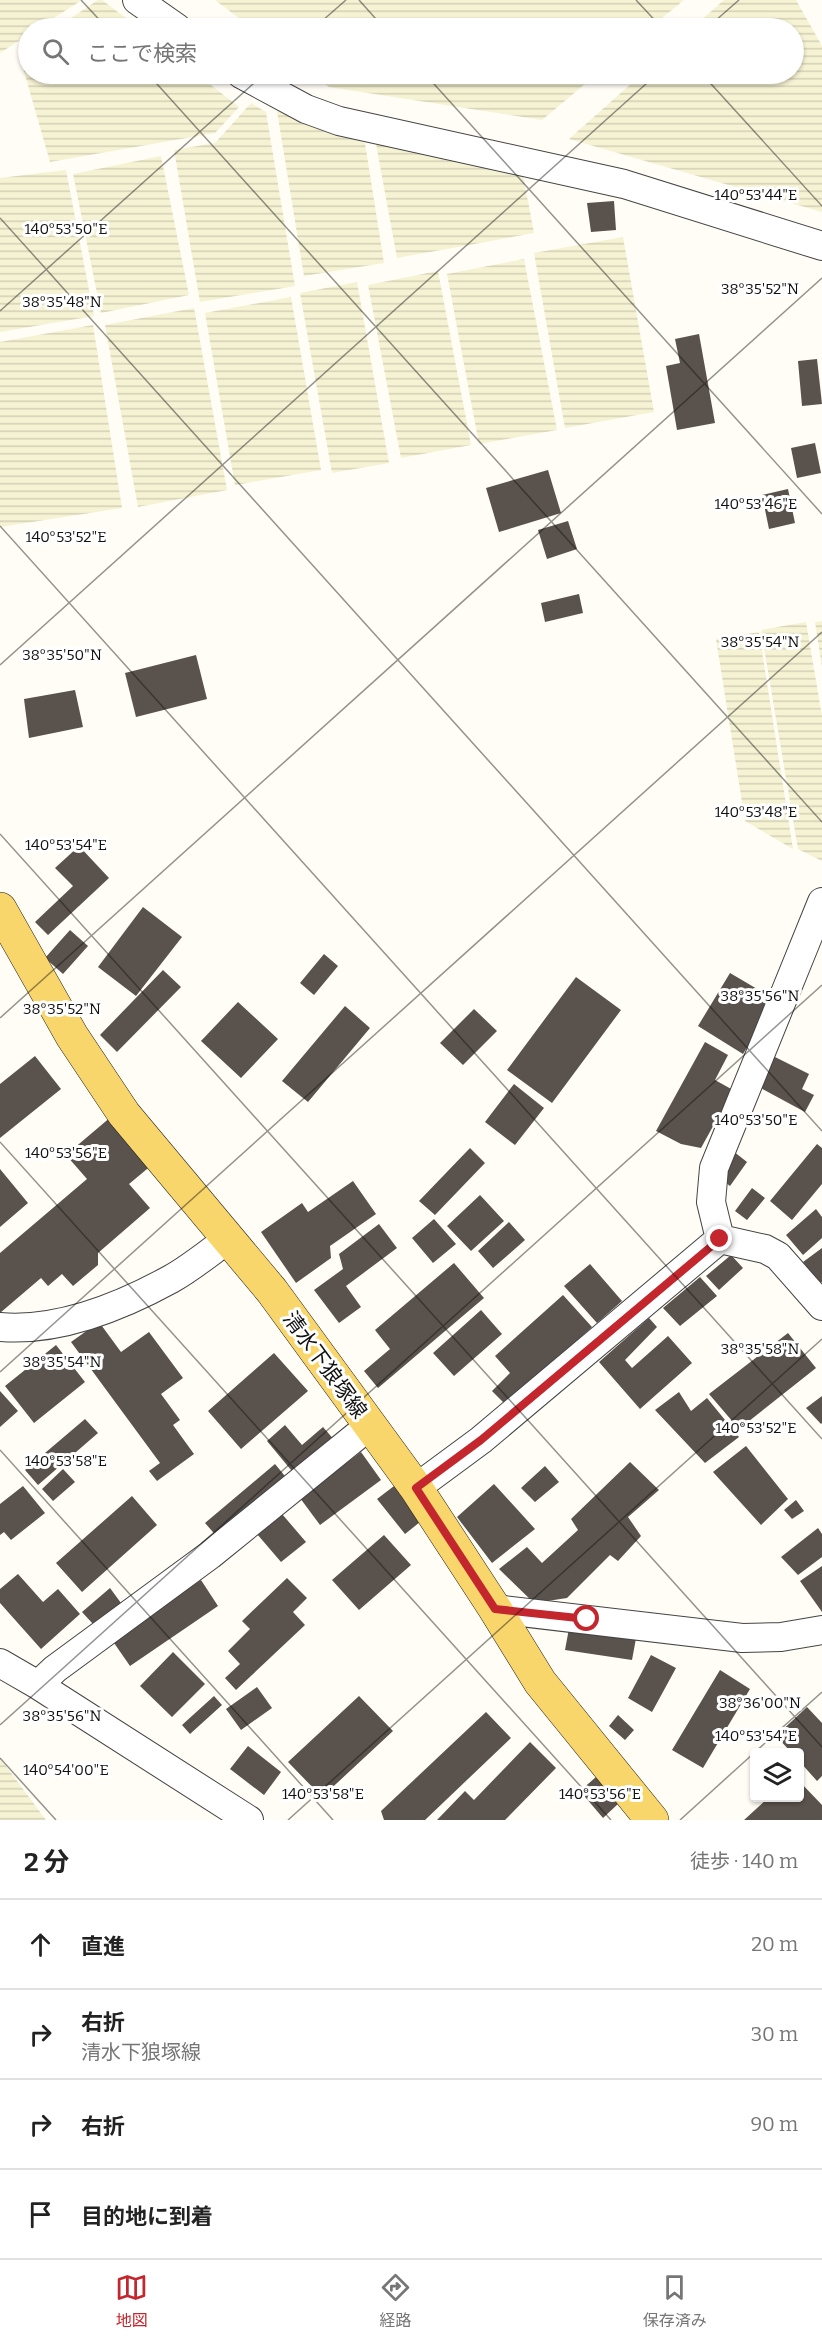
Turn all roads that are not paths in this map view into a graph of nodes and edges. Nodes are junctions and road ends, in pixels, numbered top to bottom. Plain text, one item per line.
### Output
1 (137, 0) edge
2 (163, 18) edge
3 (260, 84) edge
4 (822, 246) edge
5 (822, 902) edge
6 (0, 909) edge
7 (228, 1239) junction
8 (720, 1239) junction
9 (822, 1306) edge
10 (0, 1327) edge
11 (369, 1426) junction
12 (416, 1488) junction
13 (495, 1609) junction
14 (822, 1630) edge
15 (0, 1663) edge
16 (38, 1685) junction
17 (249, 1820) edge
18 (652, 1820) edge

1 - 2 street
3 - 4 street
5 - 8 street
6 - 7 main road, 清水下狼塚線
7 - 10 street
7 - 11 main road, 清水下狼塚線
8 - 9 street
8 - 12 street
11 - 12 main road, 清水下狼塚線
11 - 16 street
12 - 13 main road, 清水下狼塚線
13 - 14 street
13 - 18 main road, 清水下狼塚線
15 - 16 street
16 - 17 street

